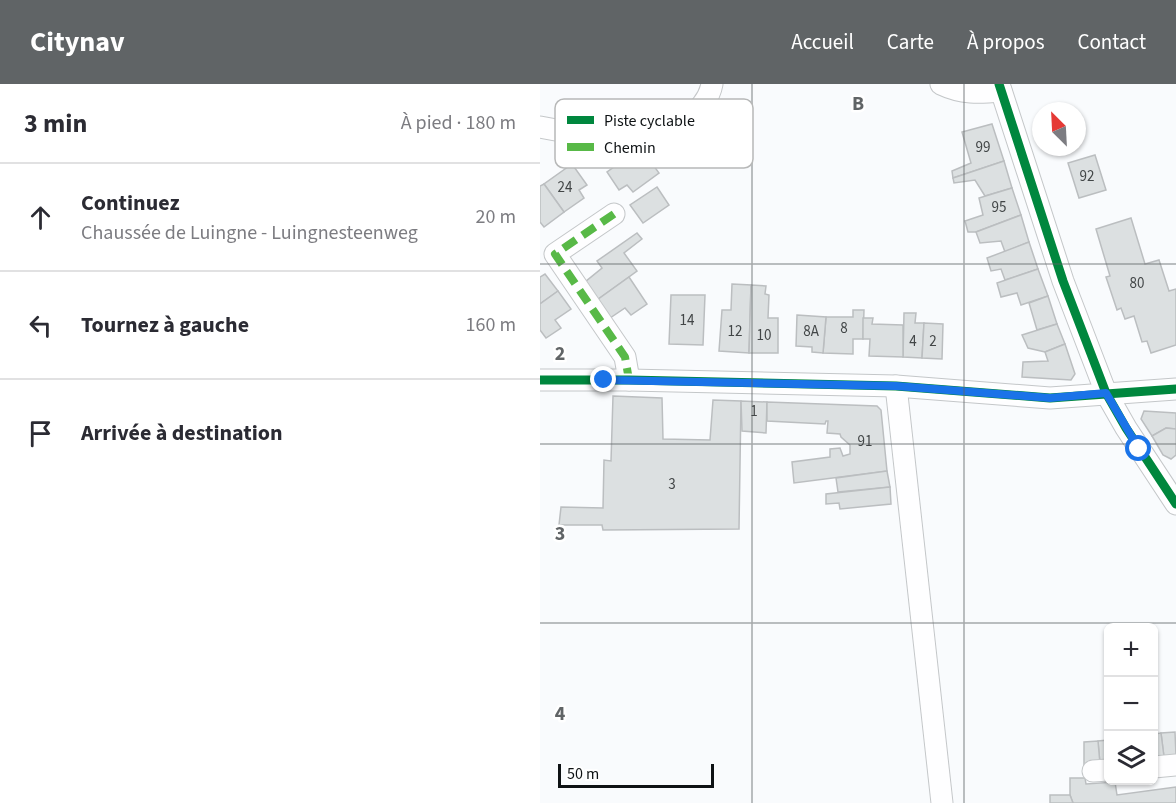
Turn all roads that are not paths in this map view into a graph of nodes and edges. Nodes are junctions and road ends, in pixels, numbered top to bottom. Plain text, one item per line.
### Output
1 (712, 84) edge
2 (941, 84) edge
3 (1000, 87) edge
4 (707, 99) edge
5 (540, 127) edge
6 (555, 129) edge
7 (614, 214) dead end
8 (540, 380) edge
9 (629, 380) junction
10 (896, 386) junction
11 (1176, 389) edge
12 (1106, 393) junction
13 (1176, 504) edge
14 (1176, 765) edge
15 (1158, 766) edge
16 (942, 803) edge

1 - 4 street
2 - 3 street
3 - 12 street
5 - 6 street
7 - 9 street
8 - 9 street
9 - 10 street
10 - 12 street
10 - 16 street
11 - 12 street
12 - 13 street
14 - 15 street

